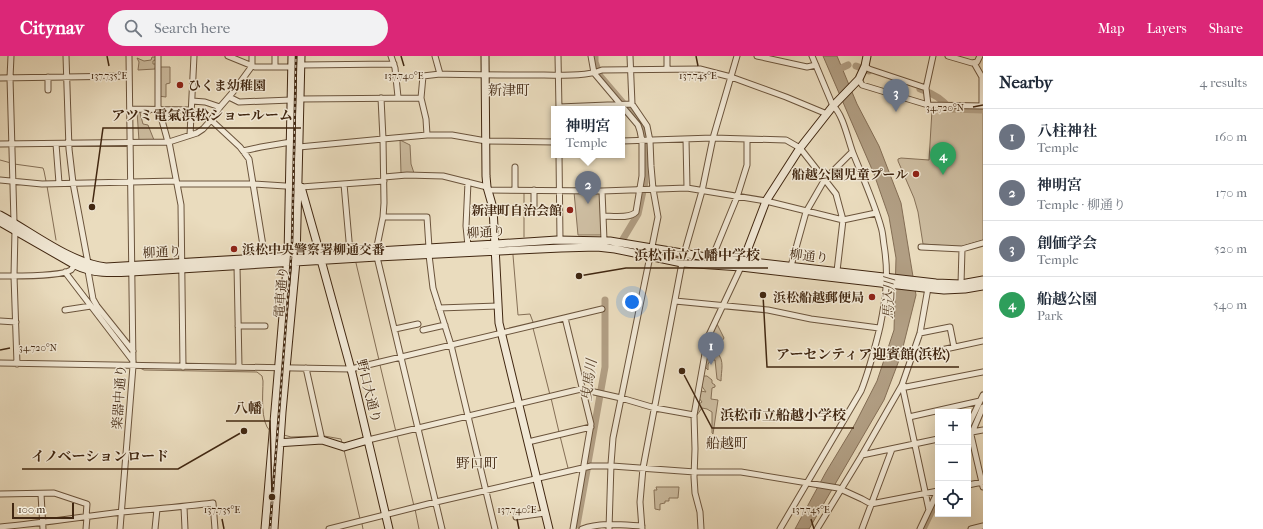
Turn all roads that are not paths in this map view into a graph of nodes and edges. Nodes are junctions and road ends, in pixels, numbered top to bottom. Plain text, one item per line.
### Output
1 (11, 56) edge
2 (66, 56) edge
3 (129, 56) edge
4 (158, 56) edge
5 (194, 56) edge
6 (228, 56) edge
7 (252, 56) edge
8 (275, 56) edge
9 (292, 56) edge
10 (301, 56) edge
11 (391, 56) edge
12 (435, 56) edge
13 (485, 56) edge
14 (558, 56) edge
15 (591, 56) edge
16 (630, 56) edge
17 (667, 56) edge
18 (737, 56) edge
19 (757, 56) edge
20 (812, 56) edge
21 (867, 56) edge
22 (933, 56) edge
23 (948, 56) edge
24 (980, 56) edge
25 (974, 63) junction
26 (394, 64) junction
27 (301, 65) junction
28 (816, 65) junction
29 (252, 66) junction
30 (865, 66) junction
31 (275, 67) junction
32 (292, 67) junction
33 (667, 69) junction
34 (630, 70) junction
35 (597, 72) junction
36 (440, 74) junction
37 (485, 75) junction
38 (558, 75) junction
39 (129, 76) junction
40 (48, 77) junction
41 (67, 77) junction
42 (731, 77) junction
43 (0, 78) edge
44 (10, 78) junction
45 (858, 80) junction
46 (48, 90) dead end
47 (926, 90) junction
48 (229, 97) junction
49 (381, 98) junction
50 (398, 98) junction
51 (422, 98) junction
52 (300, 99) junction
53 (291, 100) junction
54 (192, 101) junction
55 (630, 104) junction
56 (621, 105) junction
57 (834, 105) junction
58 (928, 105) junction
59 (220, 106) junction
60 (559, 106) edge
61 (600, 106) edge
62 (983, 106) edge
63 (130, 109) junction
64 (159, 109) junction
65 (191, 110) junction
66 (625, 110) edge
67 (826, 114) junction
68 (211, 120) junction
69 (190, 135) junction
70 (427, 135) junction
71 (713, 138) junction
72 (383, 139) junction
73 (686, 139) junction
74 (747, 139) junction
75 (486, 141) junction
76 (646, 141) junction
77 (130, 142) junction
78 (168, 142) junction
79 (291, 142) junction
80 (551, 142) edge
81 (625, 142) edge
82 (69, 143) junction
83 (0, 144) edge
84 (12, 144) junction
85 (56, 144) junction
86 (299, 147) junction
87 (800, 148) junction
88 (243, 151) junction
89 (852, 152) junction
90 (559, 158) edge
91 (514, 167) dead end
92 (384, 179) junction
93 (825, 179) junction
94 (0, 180) edge
95 (13, 182) junction
96 (130, 182) junction
97 (468, 182) junction
98 (59, 183) junction
99 (73, 183) junction
100 (176, 183) junction
101 (253, 184) junction
102 (344, 184) junction
103 (289, 186) junction
104 (300, 186) junction
105 (687, 188) junction
106 (488, 189) junction
107 (642, 189) junction
108 (653, 189) junction
109 (515, 190) junction
110 (534, 190) junction
111 (560, 191) junction
112 (602, 191) junction
113 (702, 191) junction
114 (737, 197) junction
115 (766, 201) junction
116 (534, 208) dead end
117 (806, 212) junction
118 (876, 213) junction
119 (0, 215) edge
120 (603, 216) junction
121 (383, 217) junction
122 (843, 220) junction
123 (0, 222) edge
124 (14, 222) junction
125 (15, 230) junction
126 (560, 240) junction
127 (604, 240) junction
128 (983, 242) edge
129 (468, 246) junction
130 (496, 247) junction
131 (921, 247) dead end
132 (651, 248) junction
133 (962, 248) junction
134 (350, 252) junction
135 (429, 252) junction
136 (377, 254) junction
137 (684, 254) junction
138 (650, 256) junction
139 (320, 257) junction
140 (265, 258) junction
141 (712, 258) junction
142 (287, 259) junction
143 (296, 259) junction
144 (682, 263) junction
145 (742, 264) junction
146 (74, 265) junction
147 (181, 266) junction
148 (237, 266) junction
149 (791, 266) junction
150 (88, 267) junction
151 (131, 269) junction
152 (837, 271) junction
153 (65, 272) junction
154 (0, 276) edge
155 (14, 276) junction
156 (983, 280) edge
157 (889, 281) junction
158 (961, 284) junction
159 (983, 286) edge
160 (926, 288) junction
161 (675, 301) junction
162 (722, 305) junction
163 (91, 306) junction
164 (498, 306) junction
165 (439, 308) junction
166 (602, 309) dead end
167 (65, 310) dead end
168 (565, 318) junction
169 (0, 321) edge
170 (16, 322) junction
171 (418, 324) dead end
172 (445, 325) junction
173 (238, 326) junction
174 (265, 326) dead end
175 (880, 328) junction
176 (395, 329) junction
177 (423, 330) dead end
178 (501, 333) junction
179 (920, 333) junction
180 (983, 341) edge
181 (451, 345) junction
182 (954, 347) junction
183 (133, 351) junction
184 (913, 356) junction
185 (401, 357) junction
186 (0, 363) edge
187 (17, 364) junction
188 (136, 365) junction
189 (183, 367) junction
190 (239, 367) junction
191 (278, 368) junction
192 (286, 368) junction
193 (306, 368) junction
194 (351, 369) junction
195 (983, 372) edge
196 (902, 385) junction
197 (582, 390) junction
198 (983, 395) edge
199 (621, 398) junction
200 (980, 401) junction
201 (518, 404) junction
202 (983, 407) edge
203 (655, 408) junction
204 (694, 415) junction
205 (468, 416) junction
206 (909, 417) junction
207 (971, 420) edge
208 (591, 427) junction
209 (418, 428) junction
210 (983, 430) edge
211 (971, 432) edge
212 (971, 434) edge
213 (971, 438) edge
214 (322, 440) junction
215 (368, 440) junction
216 (935, 440) edge
217 (528, 442) junction
218 (277, 443) junction
219 (915, 444) junction
220 (892, 450) junction
221 (862, 455) junction
222 (612, 466) junction
223 (584, 467) junction
224 (643, 468) junction
225 (694, 472) junction
226 (536, 478) junction
227 (809, 484) junction
228 (983, 484) edge
229 (971, 485) edge
230 (839, 489) junction
231 (486, 491) junction
232 (935, 492) edge
233 (0, 494) edge
234 (41, 494) junction
235 (925, 494) junction
236 (935, 497) edge
237 (436, 502) junction
238 (870, 504) junction
239 (184, 507) junction
240 (156, 509) junction
241 (929, 510) junction
242 (122, 512) junction
243 (386, 514) junction
244 (545, 514) junction
245 (87, 517) junction
246 (516, 517) dead end
247 (42, 523) junction
248 (983, 526) edge
249 (0, 527) edge
250 (609, 527) edge
251 (642, 527) edge
252 (42, 529) edge
253 (86, 529) edge
254 (120, 529) edge
255 (155, 529) edge
256 (185, 529) edge
257 (215, 529) edge
258 (266, 529) edge
259 (274, 529) edge
260 (329, 529) edge
261 (389, 529) edge
262 (442, 529) edge
263 (495, 529) edge
264 (549, 529) edge
265 (573, 529) edge
266 (582, 529) edge
267 (701, 529) edge
268 (780, 529) edge
269 (817, 529) edge
270 (862, 529) edge
271 (920, 529) edge
272 (971, 529) edge

1 - 44 street
2 - 41 street
3 - 39 street, 楽器中通り
4 - 64 street
5 - 54 street
6 - 29 street
7 - 29 street
8 - 31 street
9 - 32 street, 電車通り
10 - 27 street, 電車通り
11 - 26 street
12 - 36 street
13 - 37 street
14 - 38 street
15 - 35 street
16 - 34 street
17 - 33 street
18 - 42 street
19 - 28 street
20 - 28 street
21 - 30 street
22 - 47 street
23 - 25 street
24 - 25 street
25 - 62 street
26 - 27 street
26 - 50 street
27 - 52 street, 電車通り
28 - 57 street
29 - 31 street
29 - 48 street
30 - 45 street
30 - 47 street
31 - 32 street
32 - 53 street, 電車通り
33 - 34 street
33 - 42 street
34 - 35 street
34 - 55 street
35 - 38 street
35 - 56 street
36 - 37 street
36 - 51 street
37 - 38 street
37 - 75 street
38 - 60 street
39 - 41 street
39 - 63 street, 楽器中通り
40 - 41 street
40 - 44 street
40 - 46 street
41 - 82 street
42 - 67 street
42 - 71 street
43 - 44 street
44 - 84 street
45 - 57 street
45 - 58 street
47 - 58 street
48 - 53 street
48 - 59 street
49 - 50 street
49 - 52 street
49 - 72 street
50 - 51 street
51 - 70 street
52 - 86 street, 電車通り
53 - 79 street, 電車通り
54 - 59 street
54 - 65 street
55 - 56 street
55 - 76 street
56 - 61 street
57 - 67 street
57 - 89 street
58 - 62 street
59 - 68 street
63 - 64 street
63 - 77 street, 楽器中通り
64 - 65 street
64 - 78 street
65 - 69 street
66 - 76 street
67 - 87 street
68 - 69 street
68 - 88 street
69 - 78 street
70 - 72 street
70 - 75 street
71 - 73 street
71 - 74 street
71 - 113 street
72 - 86 street
72 - 92 street
73 - 76 street
73 - 105 street
74 - 87 street
74 - 114 street
75 - 80 street
75 - 106 street
76 - 81 street
76 - 107 street
76 - 108 street
77 - 78 street
77 - 82 street
77 - 96 street, 楽器中通り
78 - 100 street
79 - 88 street
79 - 103 street, 電車通り
82 - 85 street
82 - 99 street
83 - 84 street
84 - 85 street
84 - 95 street
85 - 98 street
86 - 104 street, 電車通り
87 - 93 street
87 - 115 street
88 - 101 street
89 - 93 street
89 - 118 street
90 - 111 street
91 - 109 street
92 - 97 street
92 - 102 street
92 - 121 street
93 - 117 street
93 - 122 street
94 - 95 street
95 - 98 street
95 - 124 street
96 - 99 street
96 - 100 street
96 - 151 street, 楽器中通り
97 - 106 street
97 - 129 street
98 - 99 street
99 - 150 street
100 - 101 street
100 - 147 street
101 - 103 street
101 - 140 street
102 - 104 street
102 - 134 street
103 - 104 street
103 - 142 street, 電車通り
104 - 139 street, 野口大通り
104 - 143 street, 電車通り
105 - 108 street
105 - 113 street
106 - 109 street
106 - 130 street
107 - 108 street
107 - 112 street
107 - 120 street
108 - 132 street
109 - 110 street
110 - 111 street
110 - 116 street
111 - 112 street
111 - 126 street
112 - 120 street
113 - 114 street
113 - 137 street
114 - 115 street
114 - 141 street
115 - 117 street
115 - 145 street
117 - 122 street
117 - 149 street
118 - 122 street
118 - 157 street
119 - 124 street, 柳通り
120 - 127 street
121 - 135 street
121 - 136 street
122 - 152 street
123 - 125 street, 柳通り
124 - 150 street, 柳通り
125 - 146 street, 柳通り
125 - 155 street
126 - 127 street, 柳通り
126 - 130 street, 柳通り
127 - 132 street, 柳通り
128 - 133 street
129 - 130 street, 柳通り
129 - 135 street, 柳通り
130 - 135 street, 柳通り
130 - 138 street, 柳通り
130 - 164 street
131 - 133 street
132 - 137 street, 柳通り
132 - 138 street
133 - 158 street
134 - 136 street, 柳通り
134 - 139 street, 柳通り
135 - 136 street, 柳通り
135 - 165 street
136 - 139 street, 柳通り
136 - 176 street
137 - 141 street, 柳通り
138 - 144 street, 柳通り
138 - 199 street
139 - 143 street, 柳通り
139 - 194 street, 野口大通り
140 - 142 street, 柳通り
140 - 147 street, 柳通り
141 - 145 street, 柳通り
142 - 143 street, 柳通り
142 - 148 street, 柳通り
142 - 191 street, 電車通り
143 - 192 street, 電車通り
144 - 145 street, 柳通り
144 - 161 street
145 - 149 street, 柳通り
145 - 157 street, 柳通り
145 - 162 street
146 - 150 street, 柳通り
146 - 153 street
147 - 148 street, 柳通り
147 - 151 street, 柳通り
147 - 189 street
148 - 173 street
149 - 152 street, 柳通り
150 - 151 street, 柳通り
150 - 183 street
151 - 183 street, 楽器中通り
152 - 157 street, 柳通り
153 - 155 street
153 - 163 street
154 - 155 street
155 - 170 street
156 - 158 street, 柳通り
157 - 158 street, 柳通り
157 - 160 street, 柳通り
157 - 175 street
159 - 160 street, 柳通り
160 - 179 street
161 - 162 street
161 - 203 street
162 - 175 street
162 - 204 street
163 - 167 street
163 - 188 street
164 - 165 street
164 - 178 street
165 - 172 street
166 - 168 street
168 - 178 street
168 - 197 street
169 - 170 street
170 - 187 street
171 - 176 street
172 - 177 street
172 - 181 street
173 - 174 street
173 - 190 street
175 - 227 street
176 - 185 street
178 - 181 street
178 - 201 street
179 - 182 street
179 - 184 street
180 - 182 street
181 - 185 street
181 - 205 street
182 - 184 street
183 - 188 street, 楽器中通り
184 - 196 street
185 - 194 street
185 - 209 street
186 - 187 street
187 - 188 street
188 - 189 street
188 - 242 street, 楽器中通り
189 - 190 street
190 - 191 street
191 - 192 street
191 - 218 street, 電車通り
192 - 193 street
192 - 218 street, 電車通り
193 - 194 street
193 - 214 street
194 - 215 street, 野口大通り
195 - 196 street
196 - 206 street
196 - 221 street
197 - 199 street
197 - 201 street
197 - 208 street
198 - 200 street
199 - 203 street
199 - 222 street
200 - 206 street
200 - 207 street
201 - 205 street
201 - 217 street
202 - 211 street
203 - 204 street
203 - 224 street
204 - 225 street
205 - 209 street
205 - 231 street
206 - 219 street
208 - 217 street
208 - 223 street
209 - 215 street
209 - 237 street
210 - 212 street
213 - 228 street
214 - 215 street
214 - 218 street
215 - 243 street, 野口大通り
216 - 219 street
217 - 226 street
218 - 258 street, 電車通り
218 - 259 street, 電車通り
219 - 220 street
219 - 235 street
220 - 221 street
220 - 238 street
221 - 230 street
222 - 223 street
222 - 224 street
222 - 250 street
223 - 226 street
223 - 265 street
224 - 225 street
224 - 251 street
225 - 227 street
225 - 267 street
226 - 231 street
226 - 244 street
227 - 230 street
227 - 268 street
228 - 229 street
230 - 238 street
230 - 269 street
231 - 237 street
231 - 263 street
232 - 235 street
233 - 234 street
234 - 245 street
234 - 247 street
235 - 238 street
235 - 241 street
236 - 241 street
237 - 243 street
237 - 262 street
238 - 270 street
239 - 240 street
239 - 256 street
239 - 257 street
240 - 242 street
240 - 255 street
241 - 271 street
242 - 245 street
242 - 254 street, 楽器中通り
243 - 260 street
243 - 261 street, 野口大通り
244 - 246 street
244 - 264 street
245 - 247 street
245 - 253 street
247 - 249 street
247 - 252 street
248 - 272 street
250 - 251 street
250 - 266 street

